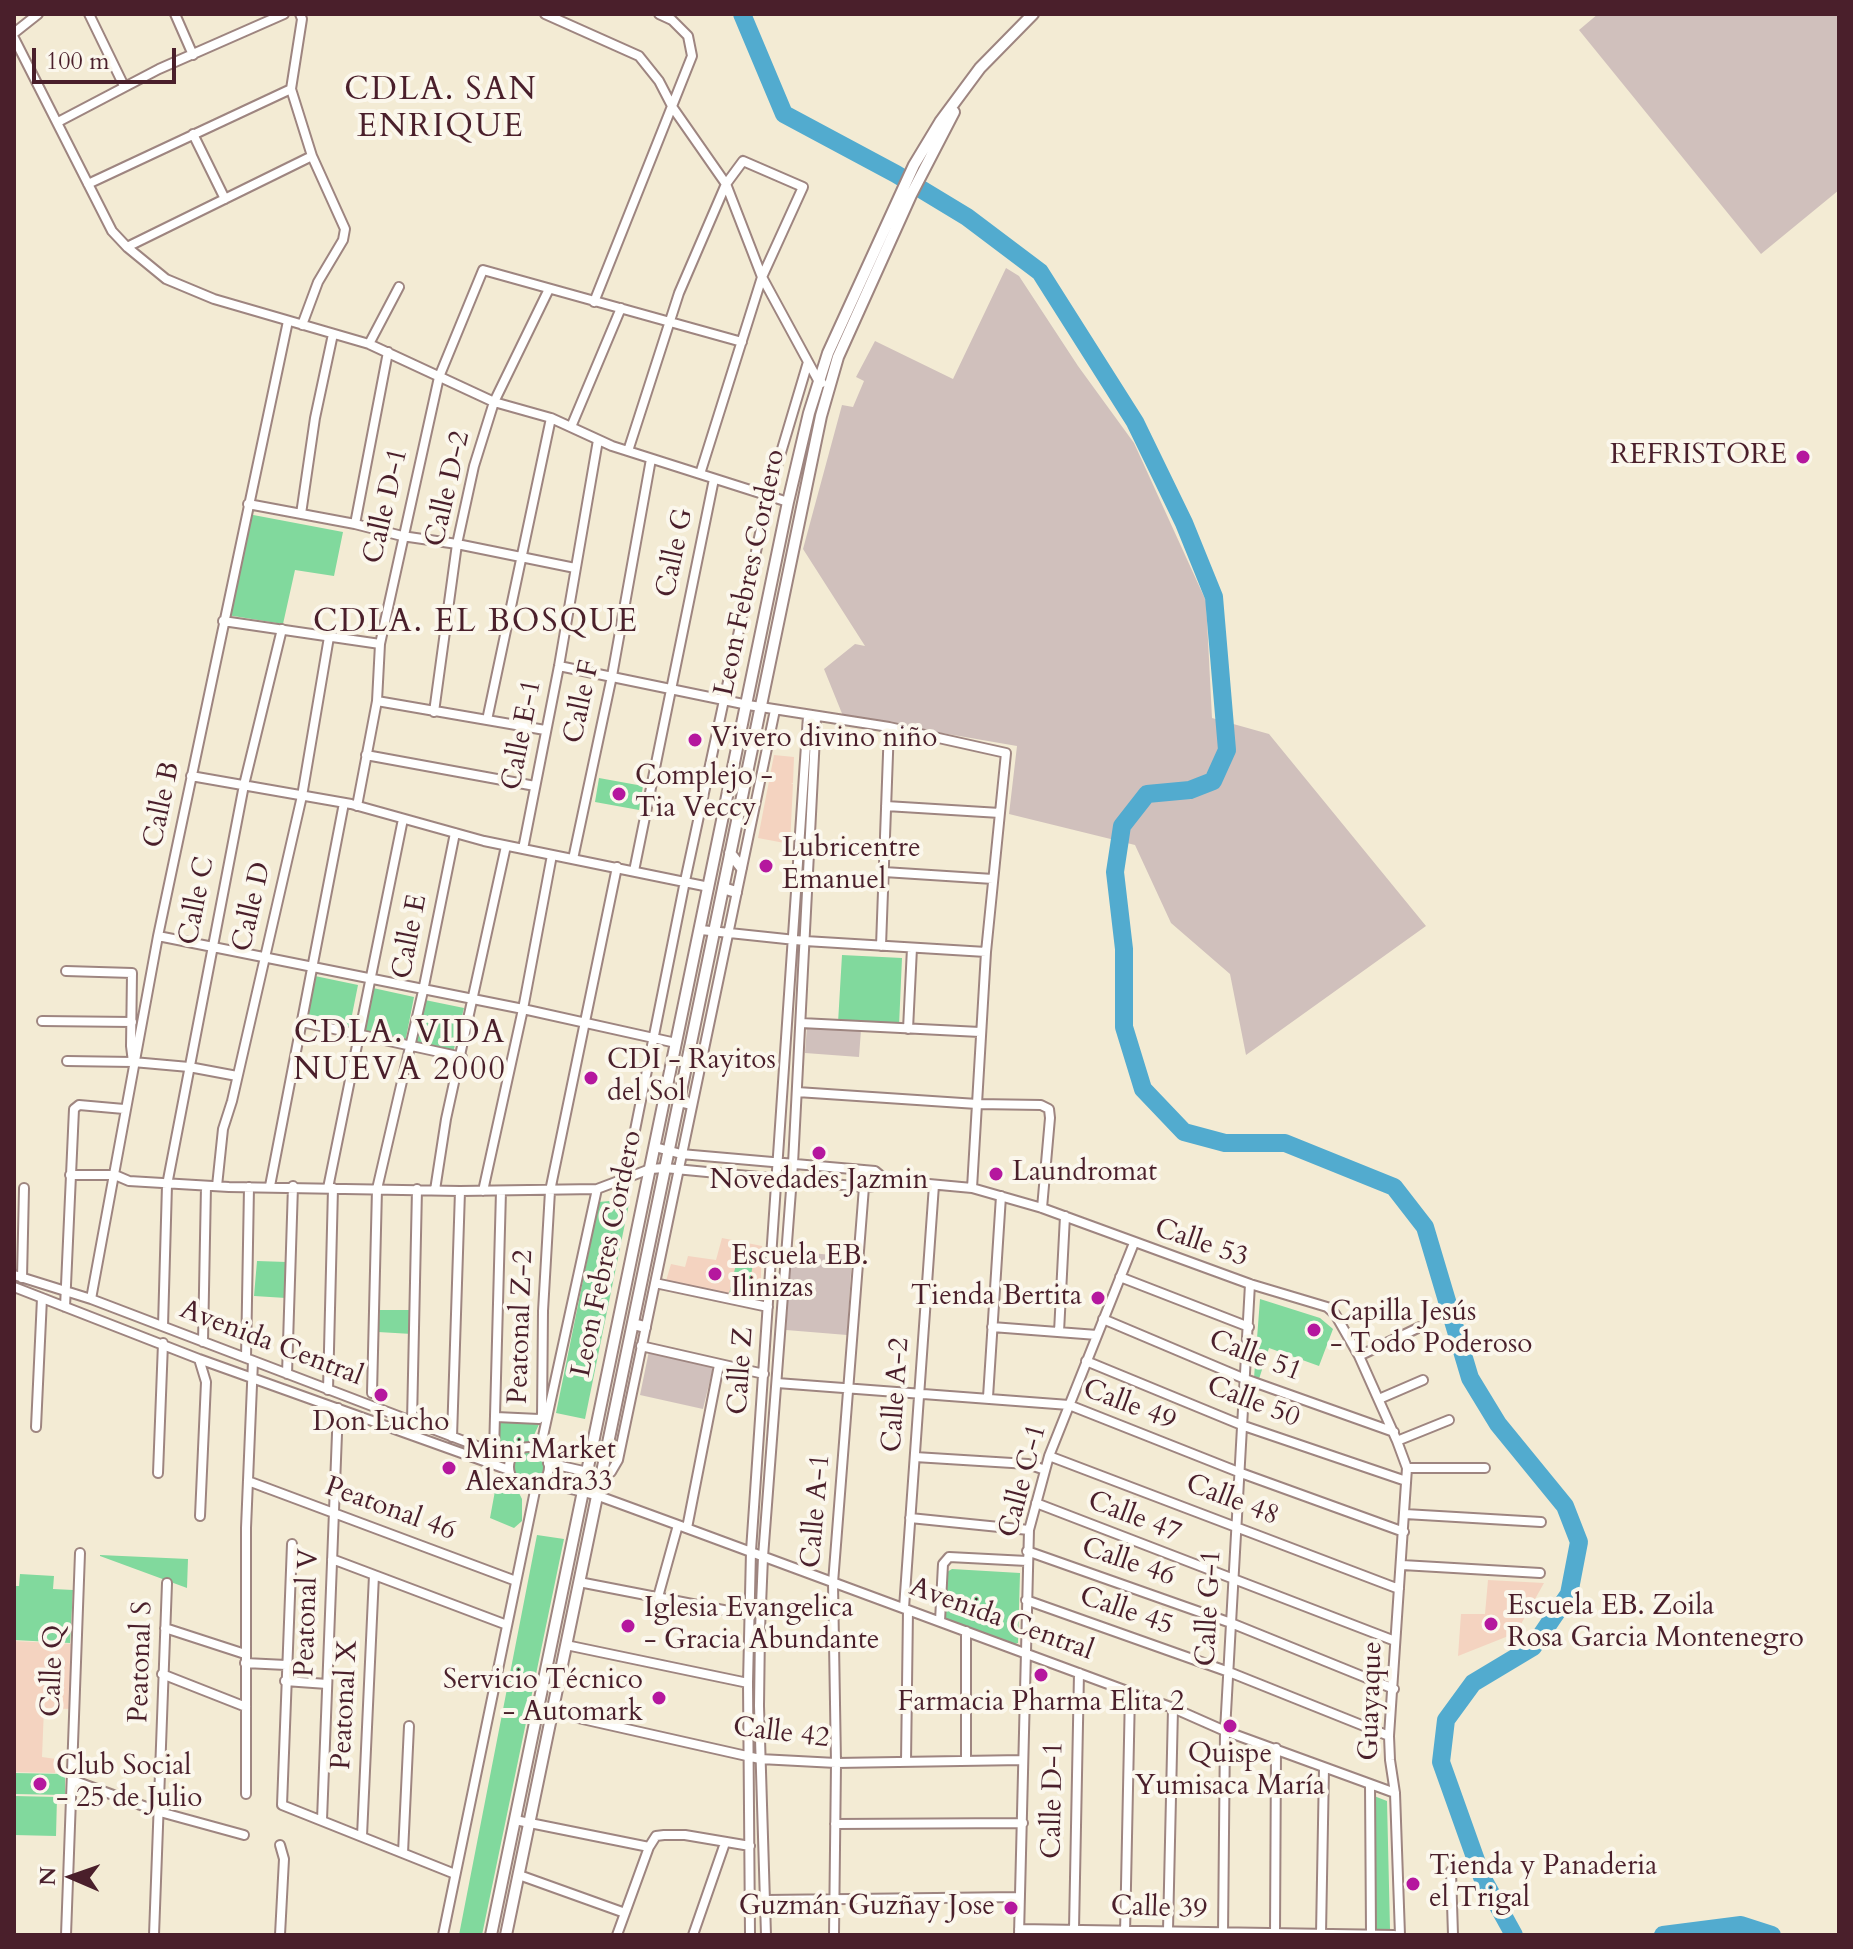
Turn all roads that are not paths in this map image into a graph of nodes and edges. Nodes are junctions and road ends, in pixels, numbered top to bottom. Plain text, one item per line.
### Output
1 (38, 14) edge
2 (89, 14) edge
3 (175, 14) edge
4 (284, 14) edge
5 (300, 14) edge
6 (545, 14) edge
7 (659, 14) edge
8 (1033, 14) edge
9 (14, 35) edge
10 (193, 55) junction
11 (124, 86) junction
12 (291, 89) junction
13 (673, 108) junction
14 (58, 122) junction
15 (193, 134) junction
16 (312, 156) junction
17 (88, 184) junction
18 (726, 184) junction
19 (225, 199) junction
20 (127, 247) junction
21 (762, 277) junction
22 (399, 287) dead end
23 (549, 289) junction
24 (594, 302) junction
25 (621, 308) junction
26 (670, 320) junction
27 (288, 321) junction
28 (302, 325) junction
29 (333, 334) junction
30 (742, 342) junction
31 (369, 344) junction
32 (388, 352) junction
33 (808, 362) junction
34 (439, 377) junction
35 (825, 384) junction
36 (494, 402) junction
37 (551, 418) junction
38 (571, 427) junction
39 (598, 440) junction
40 (628, 451) junction
41 (651, 459) junction
42 (700, 474) junction
43 (714, 479) junction
44 (768, 496) junction
45 (788, 502) junction
46 (248, 504) junction
47 (301, 514) junction
48 (355, 524) junction
49 (402, 536) junction
50 (457, 544) junction
51 (521, 558) junction
52 (575, 568) junction
53 (223, 621) junction
54 (282, 629) junction
55 (329, 637) junction
56 (380, 644) junction
57 (559, 666) junction
58 (612, 676) junction
59 (671, 688) junction
60 (725, 699) junction
61 (377, 701) junction
62 (748, 705) junction
63 (761, 708) junction
64 (775, 710) junction
65 (434, 712) junction
66 (812, 716) junction
67 (487, 720) junction
68 (889, 727) junction
69 (545, 730) junction
70 (366, 755) junction
71 (191, 776) junction
72 (244, 785) junction
73 (535, 786) junction
74 (302, 796) junction
75 (344, 803) junction
76 (357, 806) junction
77 (886, 806) junction
78 (1000, 813) junction
79 (403, 819) junction
80 (455, 833) junction
81 (506, 846) junction
82 (523, 849) junction
83 (730, 853) junction
84 (552, 855) junction
85 (573, 859) junction
86 (617, 867) junction
87 (741, 867) junction
88 (634, 871) junction
89 (884, 872) junction
90 (993, 879) junction
91 (685, 881) junction
92 (709, 887) junction
93 (723, 888) junction
94 (736, 892) junction
95 (701, 930) junction
96 (713, 931) junction
97 (727, 933) junction
98 (158, 936) junction
99 (800, 940) junction
100 (212, 946) junction
101 (881, 946) junction
102 (912, 948) junction
103 (986, 952) junction
104 (264, 958) junction
105 (312, 969) junction
106 (66, 971) dead end
107 (370, 980) junction
108 (423, 991) junction
109 (473, 1001) junction
110 (523, 1009) junction
111 (42, 1021) dead end
112 (132, 1022) junction
113 (302, 1022) junction
114 (801, 1023) junction
115 (586, 1025) junction
116 (908, 1029) junction
117 (980, 1032) junction
118 (359, 1035) junction
119 (653, 1039) junction
120 (691, 1042) junction
121 (676, 1043) junction
122 (410, 1047) junction
123 (702, 1055) junction
124 (462, 1057) junction
125 (67, 1061) dead end
126 (133, 1062) junction
127 (189, 1067) junction
128 (237, 1076) junction
129 (797, 1092) junction
130 (679, 1101) junction
131 (691, 1104) junction
132 (977, 1104) junction
133 (124, 1109) junction
134 (655, 1147) junction
135 (669, 1151) junction
136 (681, 1154) junction
137 (779, 1163) junction
138 (793, 1164) junction
139 (665, 1168) junction
140 (650, 1169) junction
141 (678, 1169) junction
142 (70, 1175) junction
143 (115, 1175) junction
144 (778, 1178) junction
145 (625, 1180) junction
146 (792, 1180) junction
147 (886, 1180) junction
148 (167, 1185) junction
149 (934, 1185) junction
150 (206, 1186) junction
151 (217, 1186) junction
152 (270, 1186) junction
153 (293, 1186) junction
154 (249, 1187) junction
155 (864, 1187) junction
156 (24, 1188) dead end
157 (330, 1188) junction
158 (972, 1188) junction
159 (377, 1189) junction
160 (417, 1189) junction
161 (597, 1189) junction
162 (435, 1190) junction
163 (460, 1191) junction
164 (483, 1191) junction
165 (501, 1191) junction
166 (550, 1191) junction
167 (1001, 1196) junction
168 (1042, 1208) junction
169 (1065, 1216) junction
170 (1134, 1243) junction
171 (646, 1267) junction
172 (18, 1277) edge
173 (1120, 1277) junction
174 (656, 1278) junction
175 (1250, 1284) junction
176 (14, 1287) edge
177 (66, 1292) junction
178 (42, 1298) junction
179 (91, 1299) junction
180 (65, 1307) junction
181 (768, 1307) junction
182 (1103, 1319) junction
183 (633, 1324) junction
184 (163, 1326) junction
185 (645, 1327) junction
186 (992, 1327) junction
187 (1249, 1327) junction
188 (1420, 1327) dead end
189 (1059, 1332) junction
190 (1097, 1335) junction
191 (203, 1342) junction
192 (163, 1343) junction
193 (641, 1346) junction
194 (1359, 1356) junction
195 (199, 1359) junction
196 (249, 1360) junction
197 (1086, 1361) junction
198 (719, 1365) junction
199 (624, 1368) junction
200 (636, 1371) junction
201 (287, 1374) junction
202 (764, 1374) junction
203 (252, 1377) junction
204 (1245, 1379) junction
205 (1423, 1380) dead end
206 (777, 1383) junction
207 (850, 1388) junction
208 (328, 1390) junction
209 (920, 1392) junction
210 (372, 1393) dead end
211 (988, 1397) junction
212 (1379, 1399) junction
213 (1069, 1405) junction
214 (338, 1408) junction
215 (496, 1417) junction
216 (1449, 1420) dead end
217 (412, 1421) junction
218 (1244, 1426) junction
219 (36, 1427) dead end
220 (1396, 1436) junction
221 (452, 1437) junction
222 (540, 1450) junction
223 (494, 1453) junction
224 (1049, 1456) junction
225 (512, 1457) junction
226 (915, 1457) junction
227 (548, 1463) junction
228 (1407, 1468) junction
229 (1485, 1468) dead end
230 (509, 1470) junction
231 (1045, 1470) junction
232 (588, 1472) junction
233 (158, 1473) dead end
234 (1241, 1473) junction
235 (601, 1475) junction
236 (248, 1481) junction
237 (1406, 1481) junction
238 (539, 1484) junction
239 (584, 1492) junction
240 (596, 1495) junction
241 (1036, 1503) junction
242 (333, 1513) junction
243 (1405, 1514) junction
244 (200, 1516) dead end
245 (910, 1518) junction
246 (1541, 1522) dead end
247 (683, 1526) junction
248 (1237, 1526) junction
249 (1029, 1530) junction
250 (1404, 1532) junction
251 (292, 1544) dead end
252 (751, 1551) junction
253 (1027, 1551) junction
254 (80, 1553) dead end
255 (763, 1557) junction
256 (332, 1559) junction
257 (1027, 1561) junction
258 (1402, 1565) junction
259 (1540, 1573) dead end
260 (374, 1575) junction
261 (1234, 1580) junction
262 (516, 1581) junction
263 (579, 1582) junction
264 (167, 1583) dead end
265 (833, 1583) junction
266 (1399, 1589) junction
267 (658, 1597) junction
268 (1026, 1600) junction
269 (906, 1609) junction
270 (749, 1615) junction
271 (940, 1621) junction
272 (1231, 1623) junction
273 (507, 1625) junction
274 (165, 1628) junction
275 (966, 1631) junction
276 (1395, 1641) junction
277 (566, 1645) junction
278 (1024, 1652) junction
279 (245, 1658) junction
280 (286, 1665) junction
281 (1229, 1672) junction
282 (1079, 1673) junction
283 (162, 1674) junction
284 (285, 1681) junction
285 (748, 1683) junction
286 (327, 1684) junction
287 (1394, 1689) junction
288 (1130, 1692) junction
289 (246, 1707) junction
290 (1173, 1708) junction
291 (538, 1709) junction
292 (551, 1712) junction
293 (409, 1726) dead end
294 (1225, 1731) junction
295 (1389, 1736) junction
296 (1276, 1748) junction
297 (748, 1755) junction
298 (760, 1759) junction
299 (1023, 1760) junction
300 (966, 1761) junction
301 (906, 1762) junction
302 (836, 1763) junction
303 (1324, 1768) junction
304 (72, 1780) junction
305 (1370, 1784) junction
306 (1395, 1793) junction
307 (246, 1794) dead end
308 (160, 1812) junction
309 (322, 1820) junction
310 (515, 1820) junction
311 (530, 1822) junction
312 (1023, 1823) junction
313 (835, 1824) junction
314 (244, 1835) dead end
315 (362, 1836) junction
316 (725, 1843) junction
317 (280, 1845) dead end
318 (750, 1846) junction
319 (649, 1847) junction
320 (403, 1853) junction
321 (1451, 1871) dead end
322 (455, 1874) junction
323 (519, 1875) junction
324 (1020, 1897) junction
325 (766, 1900) junction
326 (834, 1900) junction
327 (625, 1913) junction
328 (1074, 1929) junction
329 (1168, 1930) junction
330 (1019, 1932) edge
331 (1125, 1932) edge
332 (1223, 1934) edge
333 (1275, 1934) edge
334 (1321, 1934) edge
335 (1371, 1934) edge
336 (66, 1935) edge
337 (154, 1935) edge
338 (280, 1935) edge
339 (443, 1935) edge
340 (491, 1935) edge
341 (506, 1935) edge
342 (617, 1935) edge
343 (693, 1935) edge
344 (750, 1935) edge
345 (766, 1935) edge
346 (834, 1935) edge
347 (1397, 1935) edge
348 (1453, 1935) edge

1 - 9 street
2 - 11 street
3 - 10 street
4 - 10 street
5 - 12 street
6 - 13 street
7 - 13 street
8 - 35 street, Leon Febres Cordero
9 - 14 street
10 - 11 street
11 - 14 street
12 - 15 street
12 - 16 street
13 - 18 street
13 - 24 street
14 - 17 street
15 - 17 street
15 - 19 street
16 - 19 street
16 - 28 street
17 - 20 street
18 - 21 street
18 - 21 street, Calle G
18 - 26 street
19 - 20 street
20 - 27 street
21 - 30 street, Calle G
21 - 33 street
22 - 31 street
23 - 24 street
23 - 34 street, Calle D-1
23 - 36 street, Calle D-2
24 - 25 street
25 - 26 street
25 - 38 street
26 - 30 street
26 - 40 street
27 - 28 street
27 - 46 street, Calle B
28 - 29 street
29 - 31 street
29 - 47 street
30 - 42 street, Calle G
31 - 32 street
32 - 34 street
32 - 48 street
33 - 35 street
33 - 44 street
34 - 36 street
34 - 49 street, Calle D-1
35 - 45 street, Leon Febres Cordero
35 - 63 street, Leon Febres Cordero
36 - 37 street
36 - 50 street, Calle D-2
37 - 38 street
37 - 51 street
38 - 39 street
39 - 40 street
39 - 52 street, Calle E-1
40 - 41 street
41 - 42 street
41 - 58 street, Calle F
42 - 43 street
43 - 44 street
43 - 59 street, Calle G
44 - 45 street
44 - 60 street
45 - 62 street, Leon Febres Cordero
46 - 47 street
46 - 53 street, Calle B
47 - 48 street
48 - 49 street
49 - 50 street
49 - 56 street, Calle D-1
50 - 51 street
50 - 65 street, Calle D-2
51 - 52 street
51 - 67 street
52 - 57 street, Calle E-1
53 - 54 street
53 - 71 street, Calle B
54 - 55 street
54 - 72 street, Calle C
55 - 56 street
55 - 74 street, Calle D
56 - 61 street, Calle D-1
57 - 58 street
57 - 69 street, Calle E-1
58 - 59 street
58 - 85 street, Calle F
59 - 60 street
59 - 88 street, Calle G
60 - 62 street
60 - 91 street
61 - 65 street
61 - 70 street, Calle D-1
62 - 63 street
62 - 92 street, Leon Febres Cordero
63 - 64 street
63 - 83 street, Leon Febres Cordero
64 - 66 street
64 - 87 street
65 - 67 street
66 - 68 street
66 - 99 street, Calle Z
67 - 69 street
68 - 77 street
68 - 78 street
69 - 73 street, Calle E-1
70 - 73 street
70 - 76 street, Calle D-1
71 - 72 street
71 - 98 street, Calle B
72 - 74 street
72 - 100 street, Calle C
73 - 82 street, Calle E-1
74 - 75 street
74 - 104 street, Calle D
75 - 76 street
75 - 105 street
76 - 79 street
77 - 78 street
77 - 89 street
78 - 90 street
79 - 80 street
79 - 107 street
80 - 81 street
80 - 108 street, Calle E
81 - 82 street
81 - 109 street
82 - 84 street
83 - 87 street
83 - 93 street, Leon Febres Cordero
84 - 85 street
84 - 110 street
85 - 86 street
86 - 88 street
86 - 115 street
87 - 94 street
88 - 91 street
89 - 90 street
89 - 101 street
90 - 103 street
91 - 92 street
91 - 119 street
92 - 95 street, Leon Febres Cordero
93 - 94 street
93 - 96 street, Leon Febres Cordero
94 - 97 street
95 - 96 street
95 - 121 street, Leon Febres Cordero
96 - 97 street
96 - 120 street, Leon Febres Cordero
97 - 99 street
97 - 123 street
98 - 100 street
98 - 126 street, Calle B
99 - 101 street
99 - 114 street, Calle Z
99 - 137 street, Calle Z
100 - 104 street
100 - 127 street, Calle C
101 - 102 street
102 - 103 street
102 - 116 street
103 - 117 street
104 - 105 street
104 - 128 street, Calle D
105 - 107 street
105 - 113 street
106 - 112 street
107 - 108 street
107 - 118 street
108 - 109 street
108 - 122 street, Calle E
109 - 110 street
109 - 124 street
110 - 115 street
110 - 164 street
111 - 112 street
112 - 126 street
113 - 118 street
113 - 152 street
114 - 116 street
114 - 129 street, Calle Z
115 - 119 street
115 - 166 street
116 - 117 street
117 - 132 street
118 - 122 street
118 - 157 street
119 - 121 street
119 - 145 street
120 - 123 street
120 - 130 street, Leon Febres Cordero
121 - 134 street, Leon Febres Cordero
122 - 124 street
122 - 159 street, Calle E
123 - 131 street
124 - 162 street
125 - 126 street
126 - 127 street
126 - 133 street, Calle B
127 - 128 street
127 - 148 street, Calle C
128 - 151 street, Calle D
129 - 132 street
129 - 138 street, Calle Z
130 - 131 street
130 - 135 street, Leon Febres Cordero
131 - 136 street
132 - 158 street
132 - 168 street
133 - 142 street
133 - 143 street, Calle B
134 - 135 street, Calle 53
134 - 140 street, Leon Febres Cordero
135 - 136 street, Calle 53
135 - 139 street, Leon Febres Cordero
136 - 137 street, Calle 53
136 - 141 street
137 - 138 street, Calle 53
137 - 144 street, Calle Z
138 - 146 street, Calle Z
138 - 147 street, Calle 53
139 - 140 street, Calle 53
139 - 141 street, Calle 53
139 - 171 street, Leon Febres Cordero
140 - 145 street, Calle 53
140 - 232 street, Leon Febres Cordero
141 - 144 street, Calle 53
141 - 174 street
142 - 143 street, Calle 53
142 - 177 street
143 - 148 street, Calle 53
143 - 179 street, Calle B
144 - 146 street, Calle 53
144 - 181 street, Calle Z
145 - 161 street, Calle 53
146 - 155 street, Calle 53
146 - 206 street, Calle Z
147 - 149 street, Calle 53
147 - 155 street, Calle 53
148 - 150 street, Calle 53
148 - 184 street, Calle C
149 - 158 street, Calle 53
149 - 209 street, Calle A-2
150 - 151 street, Calle 53
150 - 191 street
151 - 154 street, Calle 53
152 - 153 street, Calle 53
152 - 154 street, Calle 53
153 - 157 street, Calle 53
153 - 201 street
154 - 196 street
155 - 207 street, Calle A-1
156 - 172 street
157 - 159 street, Calle 53
157 - 208 street
158 - 167 street, Calle 53
159 - 160 street, Calle 53
159 - 210 street, Calle E
160 - 162 street, Calle 53
160 - 217 street
161 - 166 street, Calle 53
161 - 222 street
162 - 163 street, Calle 53
163 - 164 street, Calle 53
163 - 221 street
164 - 165 street, Calle 53
165 - 166 street, Calle 53
165 - 215 street, Peatonal Z-2
166 - 215 street, Peatonal Z-2
167 - 168 street, Calle 53
167 - 186 street
168 - 169 street, Calle 53
169 - 170 street, Calle 53
169 - 189 street
170 - 173 street, Calle C-1
170 - 175 street, Calle 53
171 - 174 street
171 - 183 street, Leon Febres Cordero
172 - 177 street, Avenida Central
173 - 182 street, Calle C-1
173 - 187 street
174 - 181 street
174 - 185 street
175 - 187 street, Calle G-1
175 - 194 street, Calle 53
176 - 178 street, Avenida Central
177 - 179 street, Avenida Central
177 - 180 street
178 - 180 street, Avenida Central
178 - 219 street
179 - 184 street, Avenida Central
180 - 192 street, Avenida Central
181 - 202 street, Calle Z
182 - 190 street, Calle C-1
182 - 204 street, Calle 51
183 - 185 street
183 - 199 street, Leon Febres Cordero
184 - 191 street, Avenida Central
185 - 193 street
186 - 189 street
186 - 211 street
187 - 204 street, Calle G-1
188 - 194 street
189 - 190 street
190 - 197 street, Calle C-1
191 - 196 street, Avenida Central
192 - 195 street, Avenida Central
192 - 233 street
193 - 198 street
193 - 200 street
194 - 212 street, Calle 53
195 - 203 street, Avenida Central
195 - 244 street
196 - 201 street, Avenida Central
196 - 203 street
197 - 213 street, Calle C-1
197 - 218 street, Calle 50
198 - 202 street
198 - 247 street
199 - 200 street
199 - 235 street, Leon Febres Cordero
200 - 235 street
201 - 208 street, Avenida Central
202 - 252 street, Calle Z
203 - 214 street, Avenida Central
203 - 236 street
204 - 218 street, Calle G-1
204 - 220 street, Calle 51
205 - 212 street
206 - 207 street, Calle 49
206 - 255 street, Calle Z
207 - 209 street, Calle 49
207 - 265 street, Calle A-1
208 - 217 street, Avenida Central
209 - 211 street, Calle 49
209 - 226 street, Calle A-2
211 - 213 street, Calle 49
212 - 220 street, Calle 53
213 - 224 street, Calle C-1
213 - 234 street, Calle 49
214 - 230 street, Avenida Central
214 - 242 street, Peatonal V
215 - 223 street, Peatonal Z-2
216 - 220 street
217 - 221 street, Avenida Central
218 - 234 street, Calle G-1
218 - 237 street, Calle 50
220 - 228 street, Calle 53
221 - 223 street, Avenida Central
222 - 225 street
222 - 227 street
223 - 225 street, Avenida Central
224 - 231 street, Calle C-1
224 - 248 street, Calle 48
225 - 230 street
226 - 231 street
226 - 245 street, Calle A-2
227 - 232 street
227 - 238 street
228 - 229 street
228 - 237 street, Guayaque
230 - 238 street
231 - 241 street, Calle C-1
232 - 235 street
232 - 239 street, Leon Febres Cordero
234 - 248 street, Calle G-1
234 - 250 street, Calle 49
235 - 240 street, Leon Febres Cordero
236 - 242 street, Peatonal 46
236 - 279 street
237 - 243 street, Guayaque
238 - 239 street, Avenida Central
238 - 262 street
239 - 240 street, Avenida Central
239 - 291 street, Leon Febres Cordero
240 - 247 street, Avenida Central
240 - 263 street, Leon Febres Cordero
241 - 249 street, Calle C-1
241 - 261 street, Calle 47
242 - 256 street, Peatonal V
242 - 262 street, Peatonal 46
243 - 246 street
243 - 250 street, Guayaque
245 - 249 street
245 - 269 street, Calle A-2
247 - 252 street, Avenida Central
247 - 267 street
248 - 261 street, Calle G-1
248 - 266 street, Calle 48
249 - 253 street, Calle C-1
250 - 258 street, Guayaque
251 - 280 street
252 - 255 street, Avenida Central
252 - 270 street, Calle Z
253 - 257 street, Calle C-1
253 - 272 street, Calle 46
254 - 304 street, Calle Q
255 - 265 street, Avenida Central
255 - 298 street, Calle Z
256 - 260 street
256 - 286 street, Peatonal V
257 - 268 street, Calle C-1
257 - 271 street
258 - 259 street
258 - 266 street, Guayaque
260 - 273 street
260 - 315 street, Peatonal X
261 - 272 street, Calle G-1
261 - 276 street, Calle 47
262 - 273 street
263 - 267 street
263 - 277 street, Leon Febres Cordero
264 - 274 street, Peatonal S
265 - 269 street, Avenida Central
265 - 302 street, Calle A-1
266 - 276 street, Guayaque
267 - 270 street
268 - 278 street, Calle C-1
268 - 281 street, Calle 45
269 - 271 street, Avenida Central
269 - 301 street, Calle A-2
270 - 285 street, Calle Z
271 - 275 street, Avenida Central
272 - 281 street, Calle G-1
272 - 287 street, Calle 46
273 - 322 street
274 - 279 street
274 - 283 street, Peatonal S
275 - 278 street, Avenida Central
275 - 300 street
276 - 287 street, Guayaque
277 - 285 street
277 - 292 street, Leon Febres Cordero
278 - 282 street, Avenida Central
278 - 299 street, Calle C-1
279 - 280 street
279 - 289 street
280 - 284 street
281 - 294 street, Calle G-1
281 - 295 street, Calle 45
282 - 288 street, Avenida Central
282 - 328 street, Calle D-1
283 - 289 street
283 - 308 street, Peatonal S
284 - 286 street
284 - 309 street
285 - 297 street, Calle Z
286 - 309 street, Peatonal V
287 - 295 street, Guayaque
288 - 290 street, Avenida Central
288 - 331 street
289 - 307 street
290 - 294 street, Avenida Central
290 - 329 street
291 - 292 street, Calle 42
291 - 310 street, Leon Febres Cordero
292 - 297 street, Calle 42
292 - 311 street, Leon Febres Cordero
293 - 320 street
294 - 296 street, Avenida Central
294 - 332 street, Calle G-1
295 - 306 street, Guayaque
296 - 303 street, Avenida Central
296 - 333 street
297 - 298 street, Calle 42
297 - 318 street, Calle Z
298 - 302 street, Calle 42
298 - 325 street, Calle Z
299 - 300 street, Calle 42
299 - 312 street, Calle C-1
300 - 301 street, Calle 42
301 - 302 street, Calle 42
302 - 313 street, Calle A-1
303 - 305 street, Avenida Central
303 - 334 street
304 - 308 street
304 - 336 street, Calle Q
305 - 306 street, Avenida Central
305 - 335 street
306 - 347 street, Guayaque
308 - 314 street
308 - 337 street, Peatonal S
309 - 315 street
310 - 311 street
310 - 340 street, Leon Febres Cordero
311 - 319 street
311 - 323 street, Leon Febres Cordero
312 - 313 street
312 - 324 street, Calle C-1
313 - 326 street, Calle A-1
315 - 320 street
316 - 318 street
316 - 319 street
316 - 343 street
317 - 338 street
318 - 344 street, Calle Z
319 - 327 street
320 - 322 street
321 - 348 street
322 - 339 street
323 - 327 street
323 - 341 street, Leon Febres Cordero
324 - 326 street
324 - 330 street, Calle C-1
325 - 326 street
325 - 345 street, Calle Z
326 - 346 street, Calle A-1
327 - 342 street
328 - 330 street, Calle 39
328 - 331 street, Calle 39
329 - 331 street, Calle 39
329 - 332 street, Calle 39
332 - 333 street, Calle 39
333 - 334 street, Calle 39
334 - 335 street, Calle 39
335 - 347 street, Calle 39

